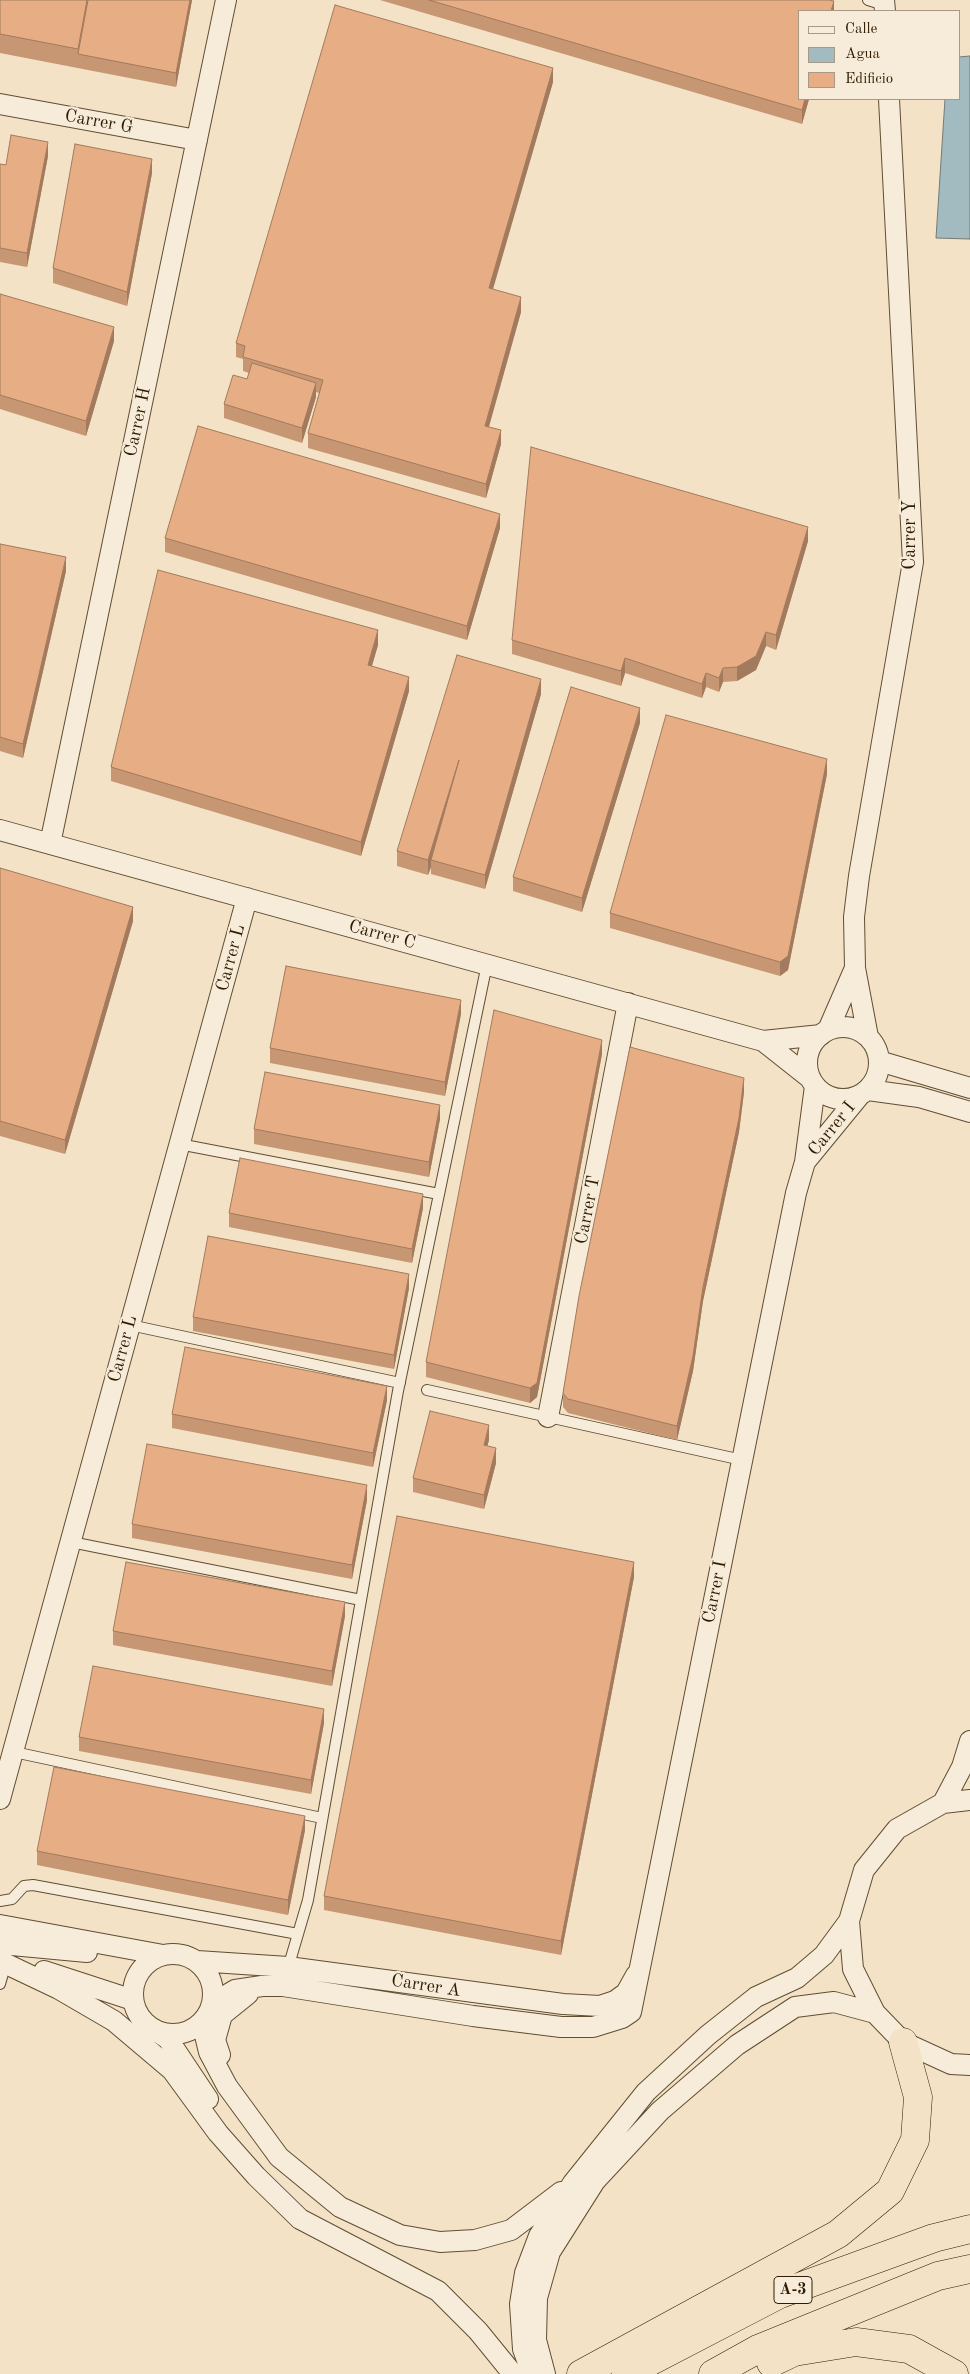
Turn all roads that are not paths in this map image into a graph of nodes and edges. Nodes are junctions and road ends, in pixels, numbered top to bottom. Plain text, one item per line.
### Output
1 (226, 0) edge
2 (890, 100) edge
3 (0, 104) edge
4 (197, 140) junction
5 (0, 830) edge
6 (50, 844) junction
7 (247, 898) junction
8 (487, 964) junction
9 (855, 968) junction
10 (628, 1003) junction
11 (825, 1033) junction
12 (868, 1037) junction
13 (763, 1041) junction
14 (879, 1061) junction
15 (813, 1083) junction
16 (970, 1088) edge
17 (864, 1093) junction
18 (970, 1112) edge
19 (179, 1144) junction
20 (805, 1162) junction
21 (439, 1194) junction
22 (130, 1325) junction
23 (400, 1384) junction
24 (428, 1390) dead end
25 (548, 1417) junction
26 (742, 1460) junction
27 (71, 1542) junction
28 (361, 1600) junction
29 (970, 1741) edge
30 (14, 1752) junction
31 (0, 1799) edge
32 (970, 1800) edge
33 (943, 1803) junction
34 (322, 1818) junction
35 (0, 1901) edge
36 (849, 1921) junction
37 (0, 1925) edge
38 (298, 1934) junction
39 (0, 1944) edge
40 (124, 1949) junction
41 (163, 1955) junction
42 (197, 1961) junction
43 (6, 1964) edge
44 (288, 1967) junction
45 (639, 1971) junction
46 (0, 1984) edge
47 (262, 1986) junction
48 (283, 1986) junction
49 (133, 2000) junction
50 (213, 2002) junction
51 (875, 2012) junction
52 (202, 2022) junction
53 (153, 2029) junction
54 (904, 2042) junction
55 (970, 2066) edge
56 (227, 2086) junction
57 (256, 2176) junction
58 (573, 2183) junction
59 (970, 2229) edge
60 (970, 2269) edge
61 (513, 2374) edge
62 (532, 2374) edge
63 (545, 2374) edge
64 (581, 2374) edge
65 (626, 2374) edge
66 (713, 2374) edge
67 (750, 2374) edge
68 (954, 2374) edge

1 - 4 street, Carrer H
2 - 9 street, Carrer Y
3 - 4 street, Carrer G
4 - 6 street, Carrer H
5 - 6 street, Carrer C
6 - 7 street, Carrer C
7 - 8 street, Carrer C
7 - 19 street, Carrer L
8 - 10 street, Carrer C
8 - 21 lane
9 - 11 street, Carrer Y
9 - 12 street, Carrer Y
10 - 13 street, Carrer C
10 - 25 street, Carrer T
11 - 12 street
11 - 13 street, Carrer C
11 - 15 street
12 - 14 street
13 - 15 street, Carrer C
14 - 16 street
14 - 17 street
15 - 17 street
15 - 20 street, Carrer I
17 - 18 street
17 - 20 street, Carrer I
19 - 21 lane
19 - 22 street, Carrer L
20 - 26 street, Carrer I
21 - 23 lane
22 - 23 lane
22 - 27 street, Carrer L
23 - 28 lane
24 - 25 lane
25 - 26 lane
26 - 45 street, Carrer I
27 - 28 lane
27 - 30 street, Carrer L
28 - 34 lane
29 - 33 street
30 - 31 street, Carrer L
30 - 34 lane
32 - 33 street
33 - 36 street
34 - 38 lane
35 - 38 lane
36 - 51 street
36 - 58 street
37 - 40 street
38 - 44 lane
39 - 40 street
40 - 41 street
41 - 42 street
41 - 49 street
42 - 44 street, Carrer A
42 - 50 street
43 - 46 lane
43 - 49 street
43 - 57 street
44 - 45 street, Carrer A
44 - 48 lane
45 - 48 street, Carrer I
47 - 48 street
47 - 50 street
47 - 56 street
49 - 53 street
50 - 52 street
51 - 54 street
51 - 63 street
52 - 53 street
52 - 56 street
53 - 57 street
54 - 55 street
54 - 64 highway
56 - 58 street
57 - 61 street
58 - 62 street
59 - 65 highway, A-3
60 - 66 highway, A-3
67 - 68 highway

